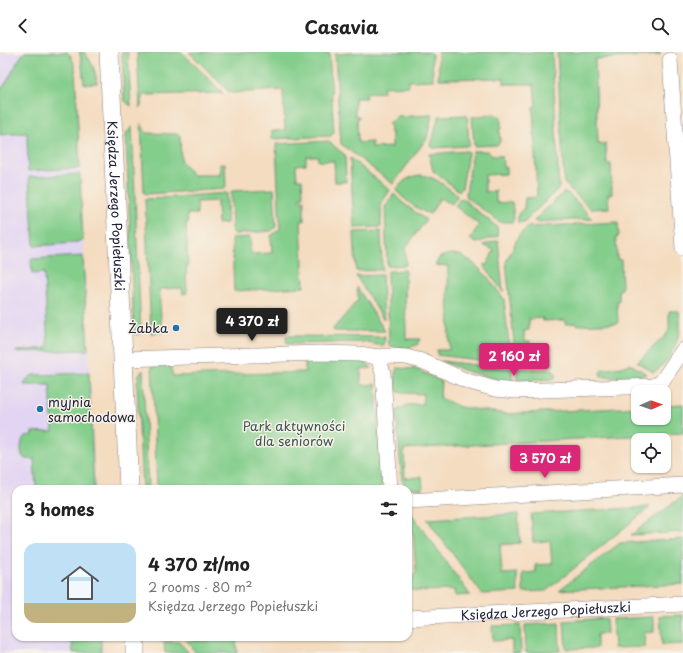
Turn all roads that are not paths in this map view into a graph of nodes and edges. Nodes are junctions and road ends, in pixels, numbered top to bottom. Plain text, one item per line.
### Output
1 (109, 52) edge
2 (670, 60) dead end
3 (683, 248) edge
4 (683, 350) edge
5 (378, 357) junction
6 (124, 359) junction
7 (129, 485) edge
8 (390, 485) edge
9 (683, 485) edge
10 (412, 500) edge
11 (683, 604) edge
12 (412, 618) edge
13 (135, 641) edge
14 (135, 653) edge

1 - 6 street, Księdza Jerzego Popiełuszki
2 - 3 street
4 - 5 street
5 - 6 street
5 - 8 street
6 - 7 street, Księdza Jerzego Popiełuszki
9 - 10 street
11 - 12 street, Księdza Jerzego Popiełuszki
13 - 14 street

